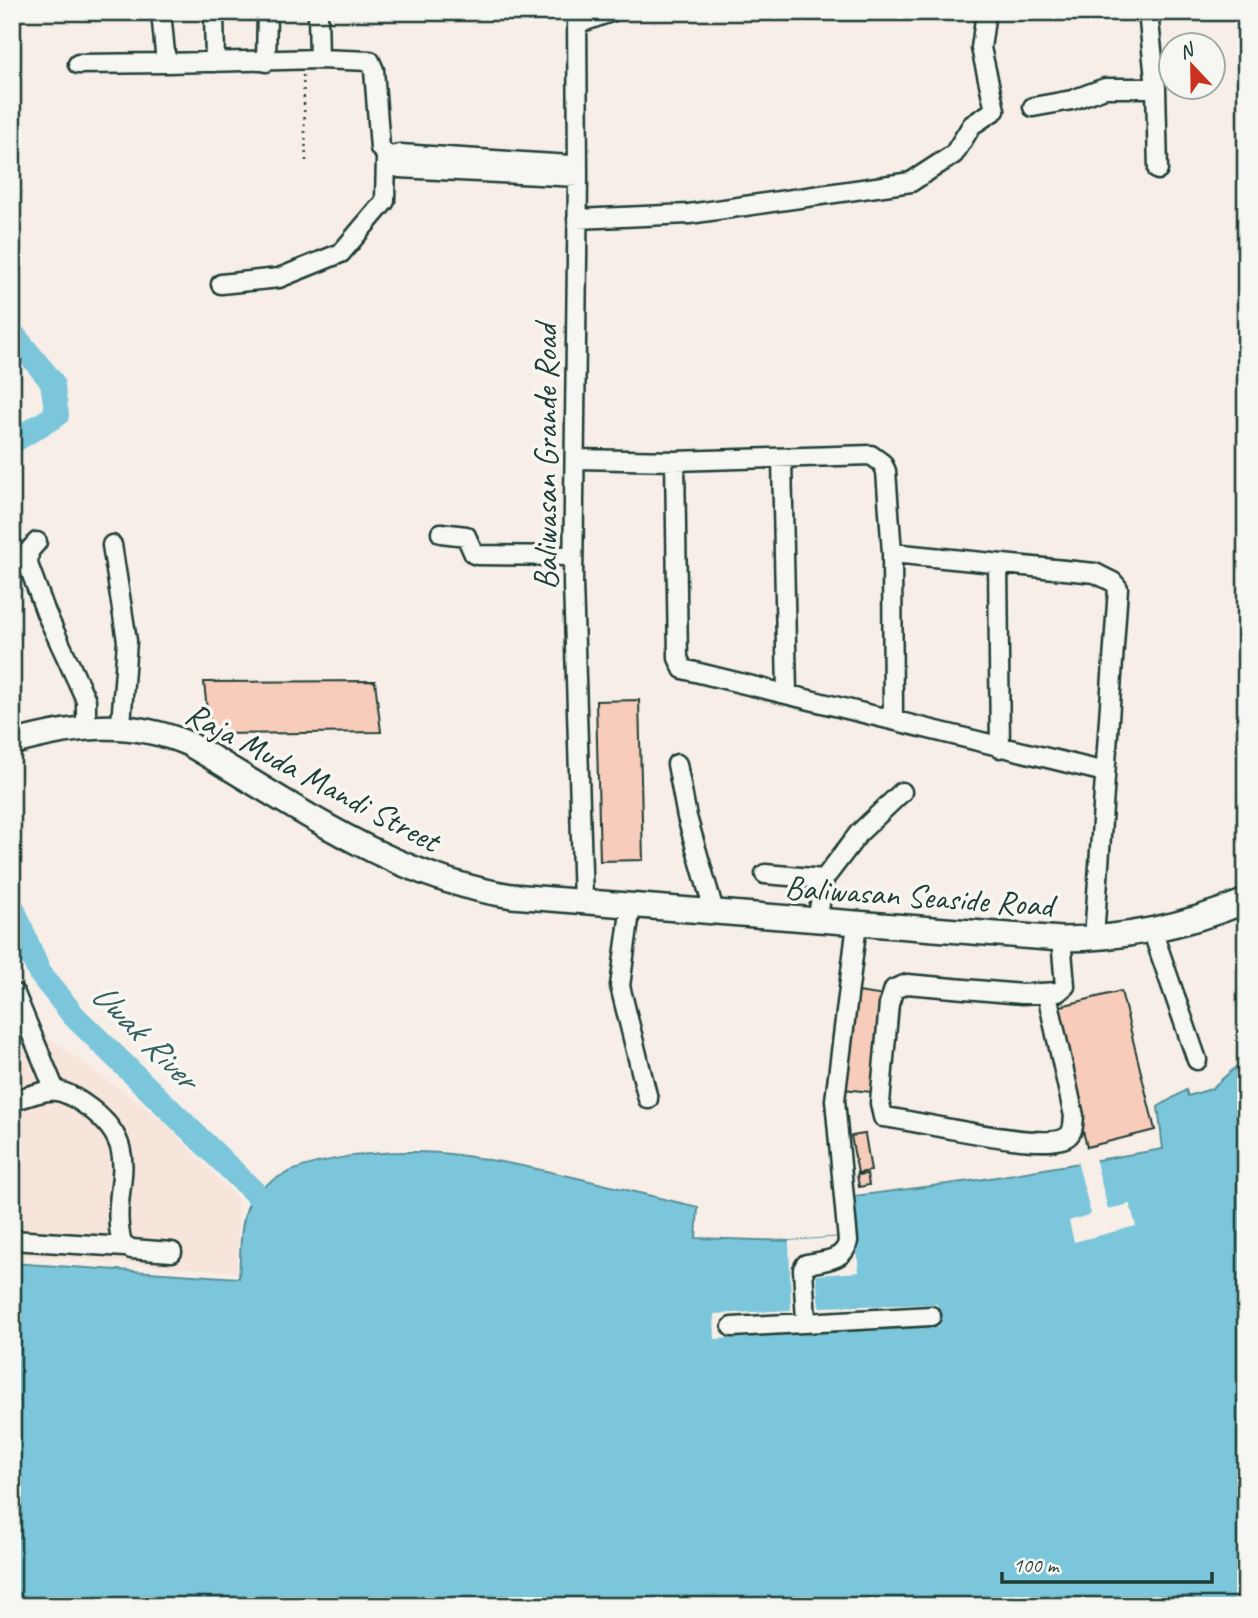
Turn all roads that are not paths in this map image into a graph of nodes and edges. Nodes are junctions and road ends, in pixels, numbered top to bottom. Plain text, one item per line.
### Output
1 (161, 12) edge
2 (214, 12) edge
3 (267, 12) edge
4 (318, 12) edge
5 (611, 12) edge
6 (986, 12) edge
7 (1148, 12) edge
8 (577, 18) edge
9 (310, 60) junction
10 (215, 62) junction
11 (266, 62) junction
12 (166, 63) junction
13 (78, 64) dead end
14 (1156, 88) joint
15 (1156, 102) edge
16 (1033, 107) dead end
17 (386, 157) junction
18 (1158, 170) dead end
19 (578, 171) junction
20 (577, 219) junction
21 (221, 284) dead end
22 (576, 459) junction
23 (782, 459) junction
24 (675, 461) junction
25 (441, 533) dead end
26 (37, 542) dead end
27 (112, 545) dead end
28 (892, 553) junction
29 (573, 556) junction
30 (998, 564) junction
31 (787, 692) junction
32 (893, 719) junction
33 (121, 725) junction
34 (86, 726) junction
35 (12, 743) edge
36 (1000, 748) junction
37 (677, 764) dead end
38 (1105, 772) junction
39 (902, 792) dead end
40 (765, 874) dead end
41 (824, 879) junction
42 (583, 902) junction
43 (631, 905) junction
44 (1244, 906) edge
45 (714, 911) junction
46 (817, 922) junction
47 (857, 924) junction
48 (1152, 930) junction
49 (1094, 938) junction
50 (1061, 939) junction
51 (15, 993) dead end
52 (1047, 994) junction
53 (1197, 1060) dead end
54 (54, 1088) junction
55 (648, 1099) dead end
56 (12, 1101) edge
57 (12, 1240) edge
58 (125, 1247) junction
59 (172, 1252) dead end
60 (931, 1316) dead end
61 (806, 1321) junction
62 (732, 1327) dead end

1 - 12 street
2 - 10 street
3 - 11 street
4 - 9 street
5 - 8 street
6 - 20 street
7 - 14 street
8 - 19 street, Baliwasan Grande Road
9 - 11 street
9 - 17 street
10 - 11 street
10 - 12 street
12 - 13 street
14 - 16 street
15 - 18 street
17 - 19 street
17 - 21 street
19 - 20 street, Baliwasan Grande Road
20 - 22 street, Baliwasan Grande Road
22 - 24 street
22 - 29 street, Baliwasan Grande Road
23 - 24 street
23 - 28 street
23 - 31 street
24 - 31 street
25 - 29 street
26 - 34 street
27 - 33 street
28 - 30 street
28 - 32 street
29 - 42 street, Baliwasan Grande Road
30 - 36 street
30 - 38 street
31 - 32 street
32 - 36 street
33 - 34 main road, Raja Muda Mandi Street
33 - 42 main road, Raja Muda Mandi Street
34 - 35 main road, Raja Muda Mandi Street
36 - 38 street
37 - 45 street
38 - 49 street
39 - 41 street
40 - 41 street
41 - 46 street
42 - 43 main road, Baliwasan Seaside Road
43 - 45 main road, Baliwasan Seaside Road
43 - 55 street
44 - 48 main road, Baliwasan Seaside Road
45 - 46 main road, Baliwasan Seaside Road
46 - 47 main road, Baliwasan Seaside Road
47 - 50 main road, Baliwasan Seaside Road
47 - 61 street
48 - 49 main road, Baliwasan Seaside Road
48 - 53 street
49 - 50 main road, Baliwasan Seaside Road
50 - 52 street
51 - 54 street
52 - 52 street
54 - 56 street
54 - 58 street
57 - 58 street
58 - 59 street
60 - 61 street
61 - 62 street

